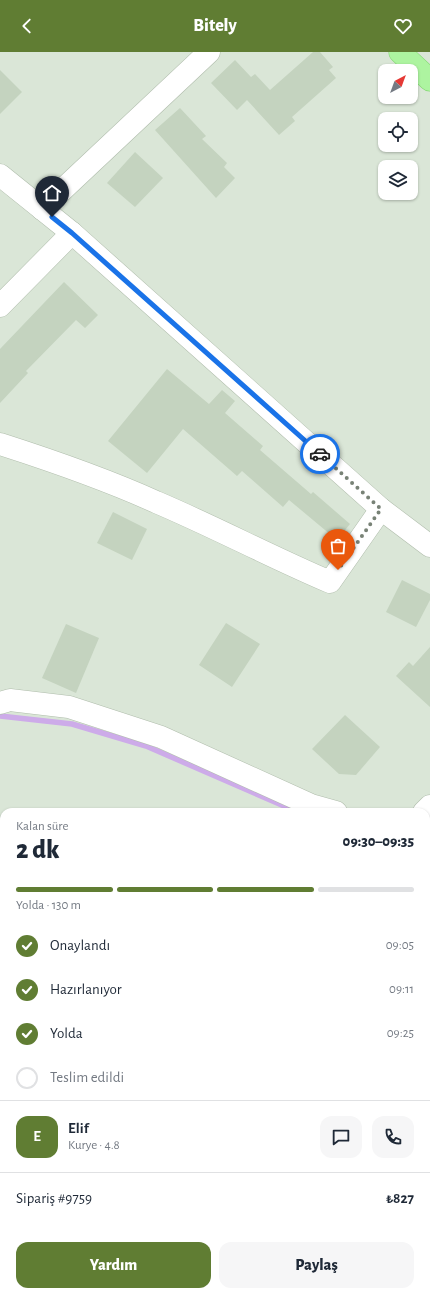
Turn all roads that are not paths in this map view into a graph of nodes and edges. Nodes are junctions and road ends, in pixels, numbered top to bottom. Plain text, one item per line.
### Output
1 (209, 52) edge
2 (400, 52) edge
3 (430, 80) edge
4 (0, 175) edge
5 (42, 209) junction
6 (72, 233) junction
7 (0, 306) edge
8 (0, 444) edge
9 (381, 509) junction
10 (430, 546) edge
11 (0, 703) edge
12 (322, 808) edge

1 - 5 street
2 - 3 main road
4 - 5 street
5 - 6 street
6 - 7 street
6 - 9 street
8 - 9 street
9 - 10 street
11 - 12 street

